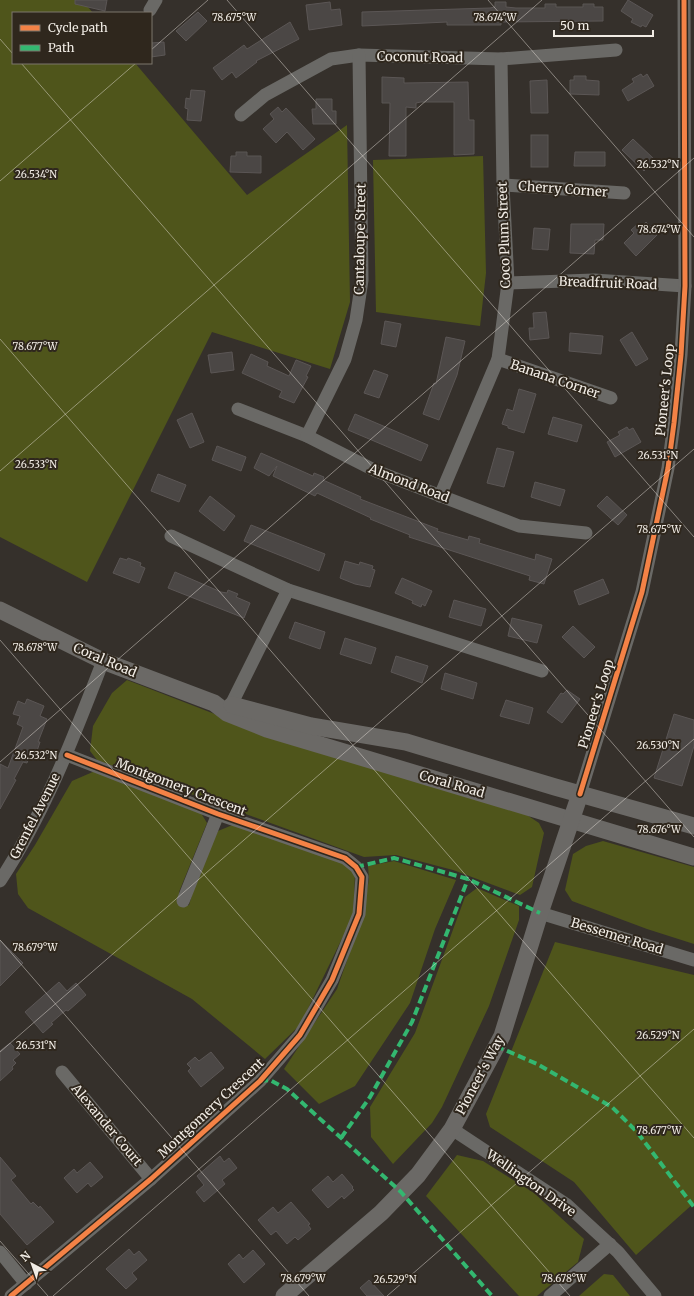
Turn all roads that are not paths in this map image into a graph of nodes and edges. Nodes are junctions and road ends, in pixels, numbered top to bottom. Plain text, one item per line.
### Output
1 (684, 0) edge
2 (616, 50) dead end
3 (359, 55) junction
4 (501, 59) junction
5 (241, 115) dead end
6 (502, 185) junction
7 (624, 193) dead end
8 (508, 283) junction
9 (685, 286) junction
10 (498, 359) junction
11 (611, 398) dead end
12 (238, 409) dead end
13 (307, 436) junction
14 (440, 496) junction
15 (586, 533) dead end
16 (171, 536) dead end
17 (288, 590) junction
18 (0, 610) edge
19 (103, 661) junction
20 (542, 670) dead end
21 (224, 707) junction
22 (67, 754) junction
23 (580, 794) junction
24 (218, 814) junction
25 (572, 820) junction
26 (694, 826) edge
27 (694, 857) edge
28 (0, 881) edge
29 (183, 901) dead end
30 (540, 913) junction
31 (694, 960) edge
32 (62, 1072) dead end
33 (452, 1129) junction
34 (151, 1179) junction
35 (610, 1244) junction
36 (0, 1252) edge
37 (26, 1284) junction
38 (11, 1296) edge
39 (284, 1296) edge
40 (550, 1296) edge
41 (655, 1296) edge

1 - 9 street, Pioneer's Loop
2 - 4 street, Coconut Road
3 - 4 street, Coconut Road
3 - 5 street, Coconut Road
3 - 13 street, Cantaloupe Street
4 - 6 street, Coco Plum Street
6 - 7 street, Cherry Corner
6 - 8 street, Coco Plum Street
8 - 9 street, Breadfruit Road
8 - 10 street, Coco Plum Street
9 - 23 street, Pioneer's Loop
10 - 11 street, Banana Corner
10 - 14 street, Coco Plum Street
12 - 13 street, Almond Road
13 - 14 street, Almond Road
14 - 15 street, Almond Road
16 - 17 street
17 - 20 street
17 - 21 street
18 - 19 main road, Coral Road
19 - 21 main road, Coral Road
19 - 22 street, Grenfel Avenue
21 - 23 main road, Coral Road
21 - 25 main road, Coral Road
22 - 24 street, Montgomery Crescent
22 - 28 street, Grenfel Avenue
23 - 25 main road, Pioneer's Way
23 - 26 main road, Coral Road
24 - 29 street
24 - 34 street, Montgomery Crescent
25 - 27 main road, Coral Road
25 - 30 main road, Pioneer's Way
30 - 31 street, Bessemer Road
30 - 33 main road, Pioneer's Way
32 - 34 street, Alexander Court
33 - 35 street, Wellington Drive
33 - 39 main road, Pioneer's Way
34 - 37 street, Montgomery Crescent
35 - 40 street
35 - 41 street, Wellington Drive
36 - 37 street
37 - 38 street, Montgomery Crescent

